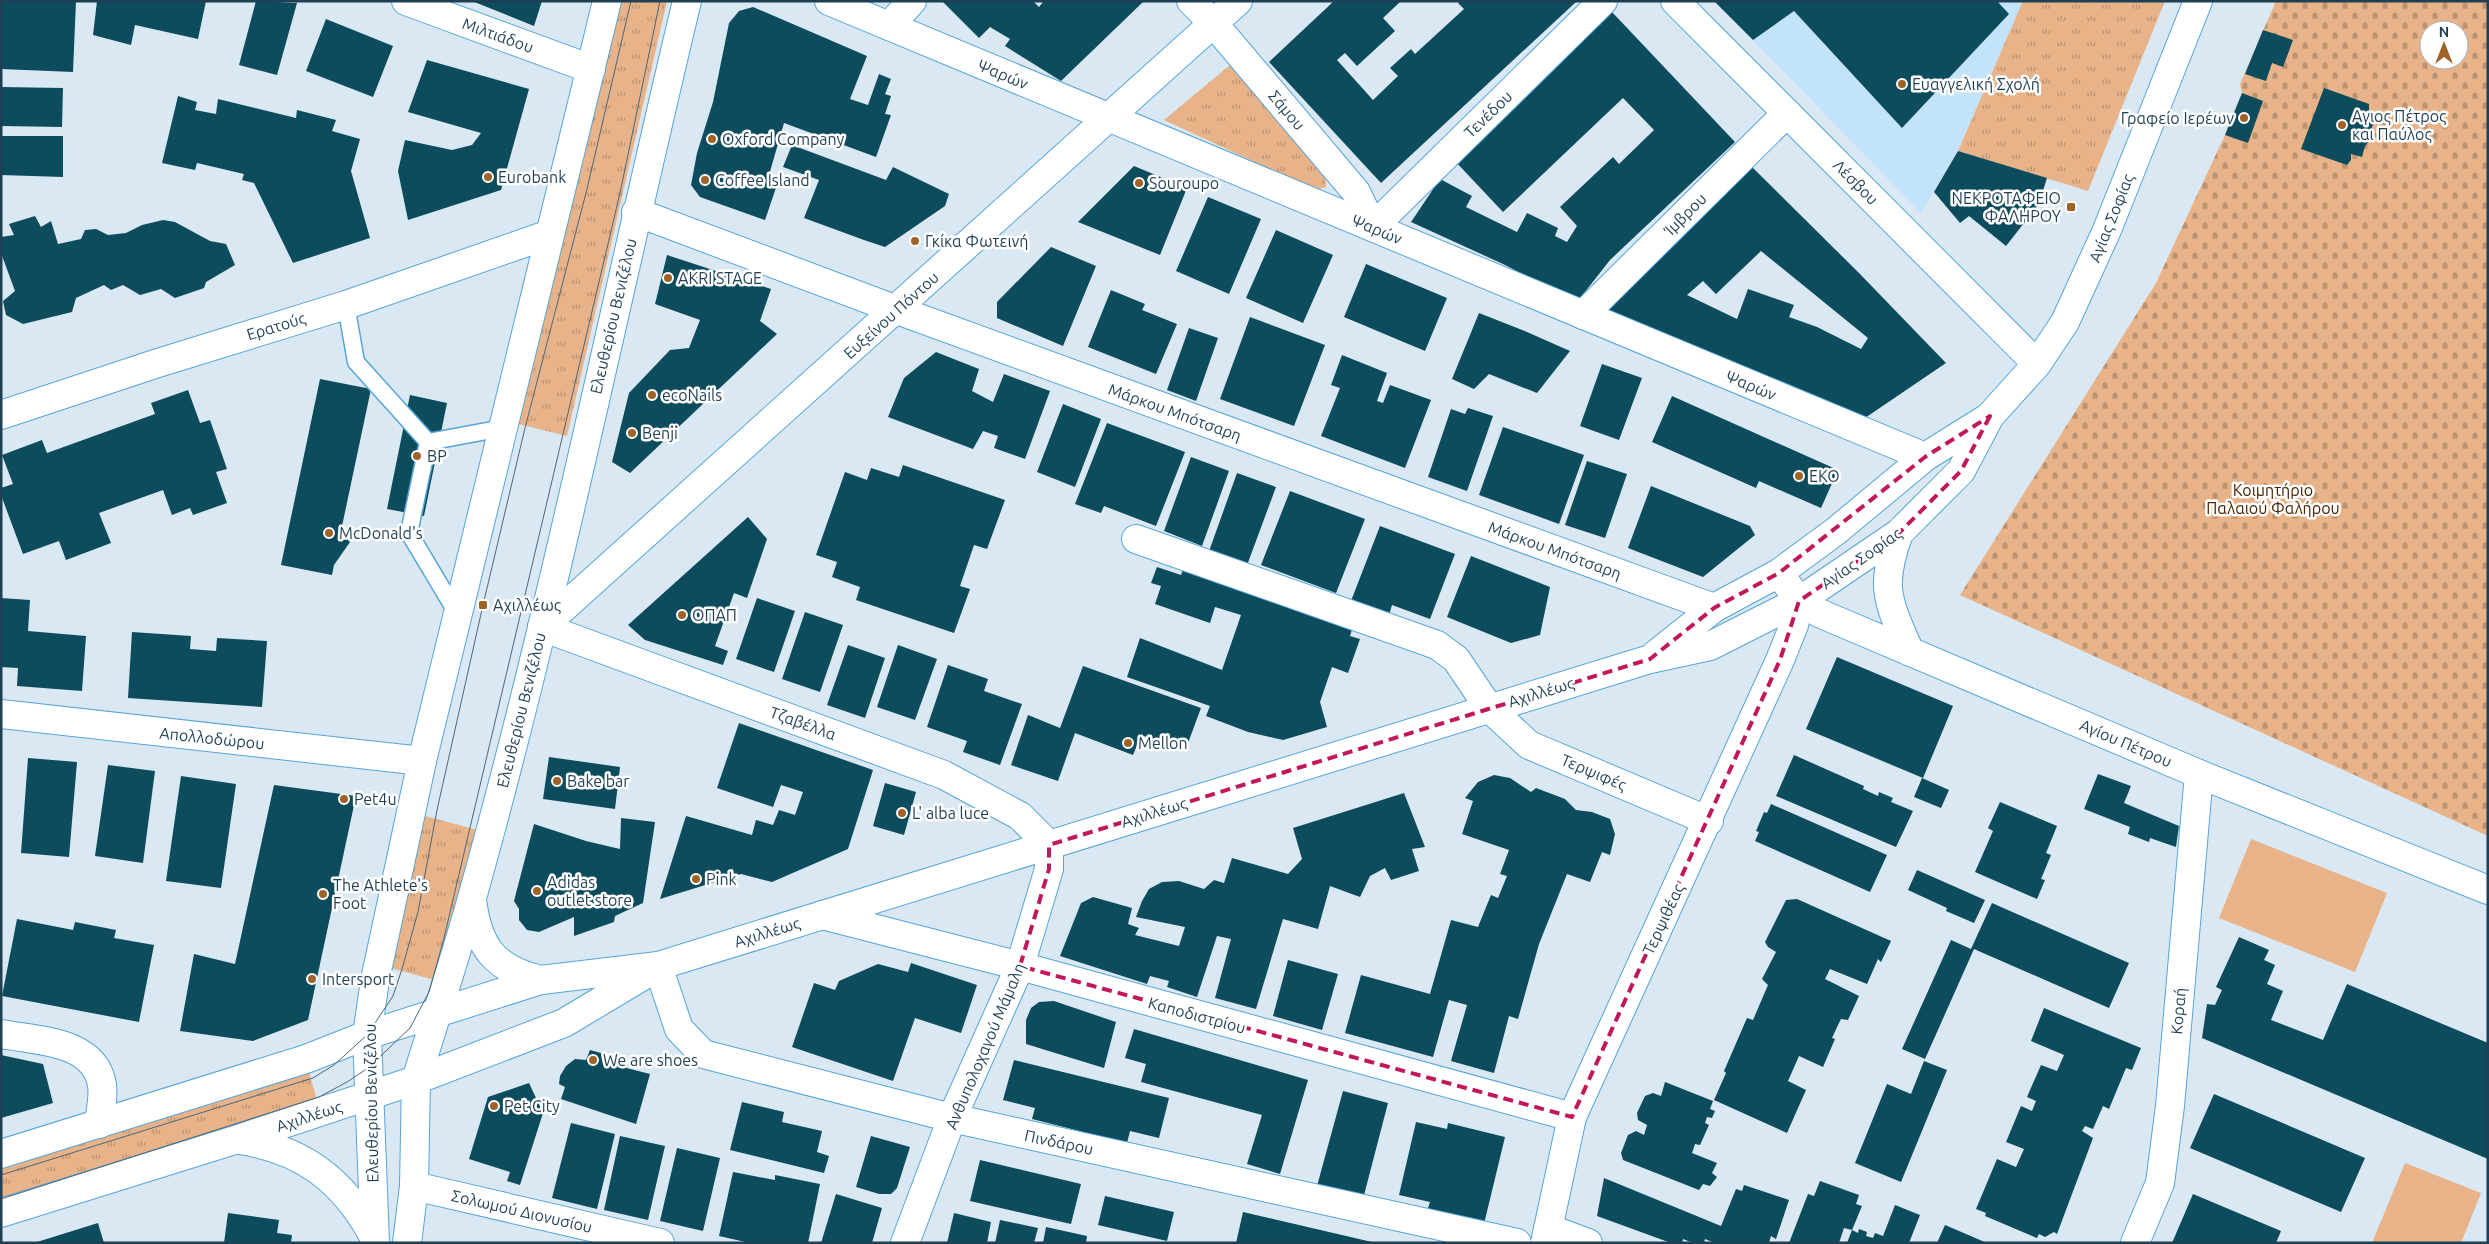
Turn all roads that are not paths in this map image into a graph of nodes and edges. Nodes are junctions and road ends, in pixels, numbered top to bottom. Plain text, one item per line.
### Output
1 (406, 1) edge
2 (607, 1) edge
3 (687, 1) edge
4 (829, 1) edge
5 (912, 1) edge
6 (1191, 1) edge
7 (1238, 1) edge
8 (1603, 1) edge
9 (1675, 1) edge
10 (2198, 1) edge
11 (1214, 24) junction
12 (889, 26) junction
13 (591, 69) junction
14 (1787, 113) junction
15 (1110, 118) junction
16 (636, 212) junction
17 (1373, 227) junction
18 (550, 234) junction
19 (346, 305) junction
20 (897, 310) junction
21 (1583, 314) junction
22 (2037, 364) junction
23 (1, 415) edge
24 (1990, 416) junction
25 (503, 428) junction
26 (428, 442) junction
27 (1925, 457) junction
28 (1899, 533) junction
29 (1136, 539) dead end
30 (1780, 573) junction
31 (1799, 601) junction
32 (1714, 608) junction
33 (458, 615) junction
34 (542, 627) junction
35 (1910, 652) junction
36 (1650, 659) junction
37 (1489, 708) junction
38 (1, 714) edge
39 (422, 761) junction
40 (2198, 774) junction
41 (1709, 821) junction
42 (1049, 845) junction
43 (2488, 890) edge
44 (472, 899) junction
45 (822, 915) junction
46 (658, 966) junction
47 (1020, 966) junction
48 (541, 980) junction
49 (437, 1012) junction
50 (1, 1034) edge
51 (367, 1035) junction
52 (416, 1080) junction
53 (369, 1097) junction
54 (1572, 1117) junction
55 (952, 1118) junction
56 (99, 1124) junction
57 (238, 1139) junction
58 (1, 1154) edge
59 (414, 1186) junction
60 (1, 1213) edge
61 (1546, 1235) edge
62 (375, 1240) edge
63 (407, 1243) edge
64 (660, 1243) edge
65 (905, 1243) edge
66 (1517, 1243) edge
67 (1588, 1243) edge
68 (2135, 1243) edge

1 - 13 street, Μιλτιάδου
2 - 13 street, Ελευθερίου Βενιζέλου
3 - 16 street, Ελευθερίου Βενιζέλου
4 - 12 street, Ψαρών
5 - 12 street
6 - 11 street, Σάμου
7 - 11 street, Ευξείνου Πόντου
8 - 17 street, Τενέδου
9 - 14 street, Λέσβου
10 - 22 street, Αγίας Σοφίας
11 - 15 street, Ευξείνου Πόντου
11 - 17 street, Σάμου
12 - 15 street, Ψαρών
13 - 18 street, Ελευθερίου Βενιζέλου
14 - 21 street, Ίμβρου
14 - 22 street, Λέσβου
15 - 17 street, Ψαρών
15 - 20 street, Ευξείνου Πόντου
16 - 20 street, Μάρκου Μπότσαρη
16 - 34 street, Ελευθερίου Βενιζέλου
17 - 21 street, Ψαρών
18 - 19 street, Ερατούς
18 - 25 street, Ελευθερίου Βενιζέλου
19 - 23 street, Ερατούς
19 - 26 lane
20 - 32 street, Μάρκου Μπότσαρη
20 - 34 street, Ευξείνου Πόντου
21 - 27 street, Ψαρών
22 - 24 street, Αγίας Σοφίας
24 - 27 street, Αγίας Σοφίας
24 - 28 street, Αγίας Σοφίας
25 - 26 lane
25 - 33 street, Ελευθερίου Βενιζέλου
26 - 33 lane
27 - 30 street, Αγίας Σοφίας
28 - 31 street, Αγίας Σοφίας
28 - 35 street
29 - 37 street, Τερψιφές
30 - 31 street, Αγίου Πέτρου
30 - 32 street, Αχιλλέως
31 - 35 street, Αγίου Πέτρου
31 - 36 street, Αχιλλέως
31 - 41 street, Τερψιθέας
32 - 36 street, Αχιλλέως
33 - 39 street, Ελευθερίου Βενιζέλου
34 - 42 street, Τζαβέλλα
34 - 44 street, Ελευθερίου Βενιζέλου
35 - 40 street, Αγίου Πέτρου
36 - 37 street, Αχιλλέως
37 - 41 street, Τερψιφές
37 - 42 street, Αχιλλέως
38 - 39 street, Απολλοδώρου
39 - 51 street, Ελευθερίου Βενιζέλου
40 - 43 street, Αγίου Πέτρου
40 - 68 street, Κοραή
41 - 54 street, Τερψιθέας
42 - 45 street, Αχιλλέως
42 - 47 street, Ανθυπολοχαγού Μάμαλη
44 - 48 street
44 - 49 street, Ελευθερίου Βενιζέλου
45 - 46 street, Αχιλλέως
45 - 47 street, Καποδιστρίου
46 - 48 street, Αχιλλέως
46 - 52 street, Αχιλλέως
46 - 55 street, Πινδάρου
47 - 54 street, Καποδιστρίου
47 - 55 street, Ανθυπολοχαγού Μάμαλη
48 - 49 street, Αχιλλέως
49 - 51 street, Αχιλλέως
49 - 52 street, Ελευθερίου Βενιζέλου
50 - 56 street
51 - 53 street, Ελευθερίου Βενιζέλου
51 - 56 street, Αχιλλέως
52 - 53 street, Αχιλλέως
52 - 59 street, Ελευθερίου Βενιζέλου
53 - 57 street, Αχιλλέως
53 - 62 street, Ελευθερίου Βενιζέλου
54 - 61 street, Τερψιθέας
55 - 65 street, Ανθυπολοχαγού Μάμαλη
55 - 66 street, Πινδάρου
56 - 58 street, Αχιλλέως
57 - 60 street, Αχιλλέως
57 - 62 street
59 - 63 street, Ελευθερίου Βενιζέλου
59 - 64 street, Σολωμού Διονυσίου
61 - 67 street

